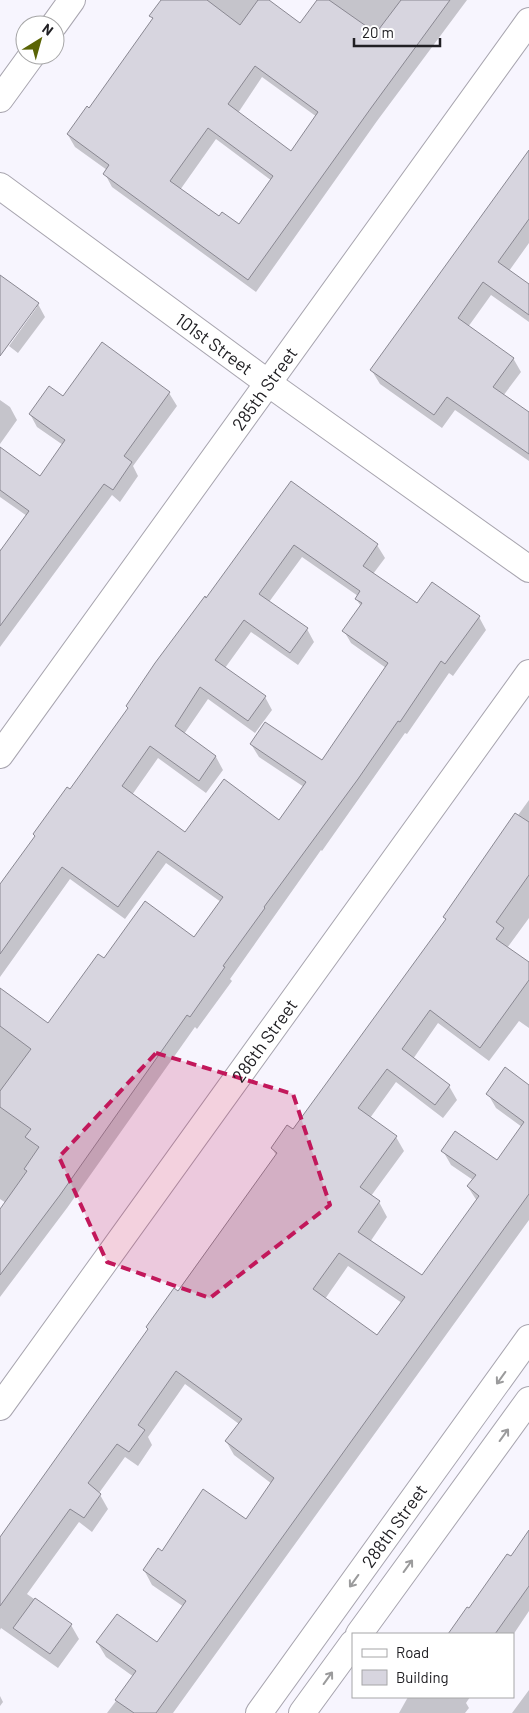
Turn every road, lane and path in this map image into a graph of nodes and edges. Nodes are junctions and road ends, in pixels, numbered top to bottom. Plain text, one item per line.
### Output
1 (72, 0) edge
2 (61, 15) edge
3 (529, 21) edge
4 (25, 65) edge
5 (0, 99) edge
6 (0, 186) edge
7 (268, 382) junction
8 (529, 569) edge
9 (529, 673) edge
10 (0, 755) edge
11 (529, 1338) edge
12 (529, 1400) edge
13 (0, 1407) edge
14 (360, 1633) edge
15 (352, 1645) edge
16 (259, 1713) edge
17 (302, 1713) edge

1 - 2 street
3 - 7 street, 285th Street
4 - 5 street
6 - 7 street, 101st Street
7 - 8 street, 101st Street
7 - 10 street, 285th Street
9 - 13 street, 286th Street
11 -> 16 street, 288th Street
14 -> 12 street, 288th Street
17 -> 15 street

